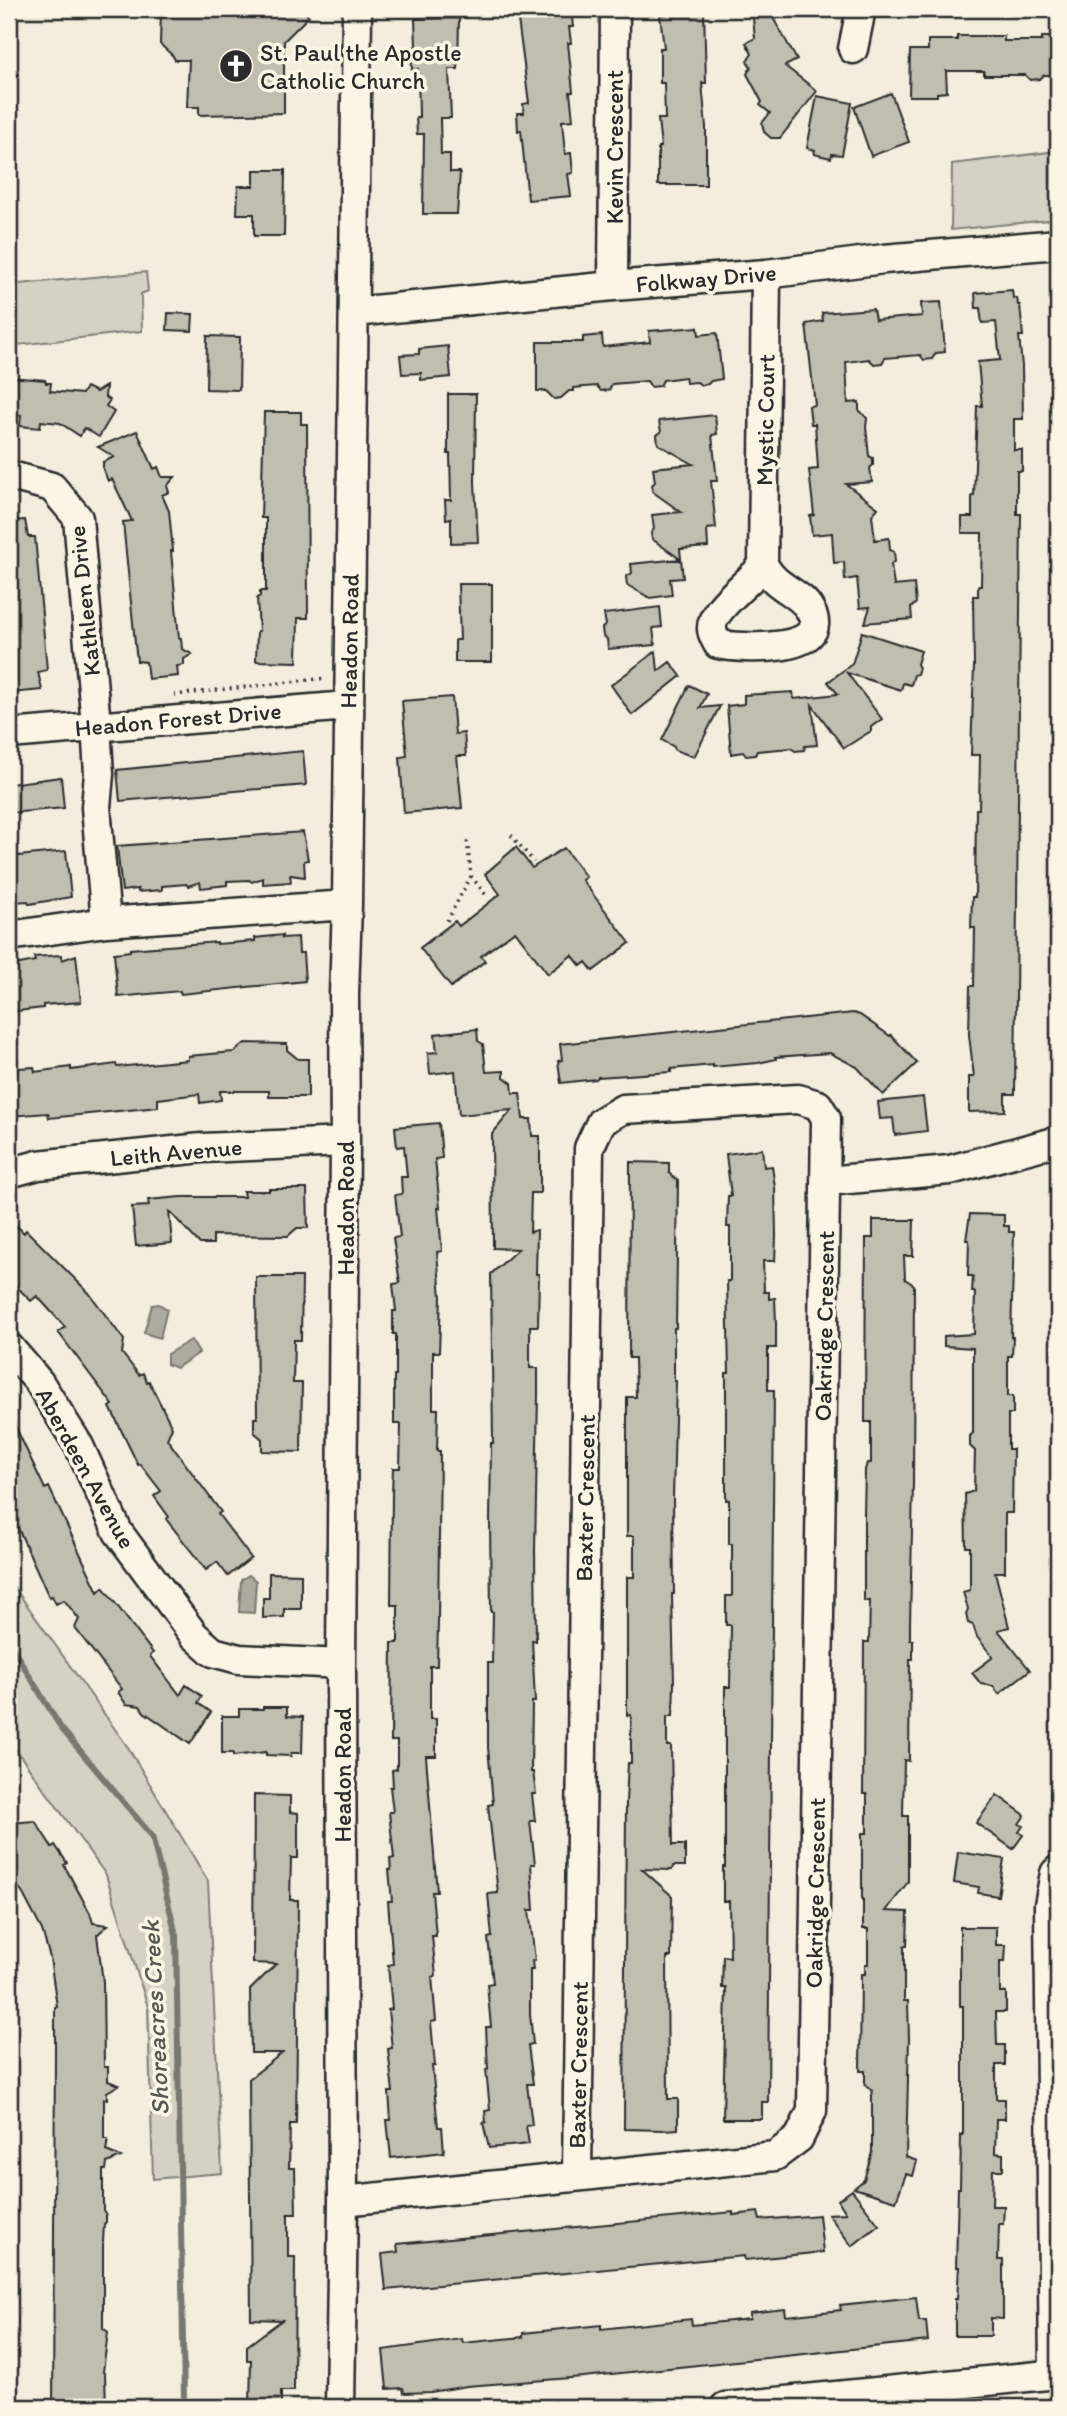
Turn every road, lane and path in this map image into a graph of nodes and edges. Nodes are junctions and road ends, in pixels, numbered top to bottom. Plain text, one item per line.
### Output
1 (357, 9) edge
2 (615, 9) edge
3 (861, 9) edge
4 (853, 48) dead end
5 (1058, 244) edge
6 (766, 274) junction
7 (613, 286) junction
8 (355, 312) junction
9 (9, 478) edge
10 (763, 565) dead end
11 (326, 678) dead end
12 (163, 696) dead end
13 (348, 706) junction
14 (96, 725) junction
15 (9, 734) edge
16 (511, 835) dead end
17 (467, 839) dead end
18 (534, 862) dead end
19 (471, 876) junction
20 (486, 895) dead end
21 (347, 905) junction
22 (447, 921) dead end
23 (106, 922) junction
24 (9, 936) edge
25 (1058, 1141) edge
26 (345, 1142) junction
27 (9, 1173) edge
28 (826, 1181) junction
29 (9, 1347) edge
30 (341, 1664) junction
31 (1058, 1870) edge
32 (577, 2176) junction
33 (343, 2201) junction
34 (1056, 2374) edge
35 (340, 2407) edge
36 (725, 2407) edge

1 - 8 street, Headon Road
2 - 7 street, Kevin Crescent
3 - 4 street
5 - 6 street, Folkway Drive
6 - 7 street, Folkway Drive
6 - 10 street, Mystic Court
7 - 8 street, Folkway Drive
8 - 13 street, Headon Road
9 - 14 street, Kathleen Drive
11 - 12 path
13 - 14 street, Headon Forest Drive
13 - 21 street, Headon Road
14 - 15 street, Headon Forest Drive
14 - 23 street, Kathleen Drive
16 - 18 path
17 - 19 path
19 - 20 path
19 - 22 path
21 - 23 street
21 - 26 street, Headon Road
23 - 24 street
25 - 28 street
26 - 27 street, Leith Avenue
26 - 30 street, Headon Road
28 - 32 street, Oakridge Crescent
28 - 32 street, Baxter Crescent
29 - 30 street, Aberdeen Avenue
30 - 33 street, Headon Road
31 - 34 street
32 - 33 street, Oakridge Crescent
33 - 35 street, Headon Road
34 - 36 street

